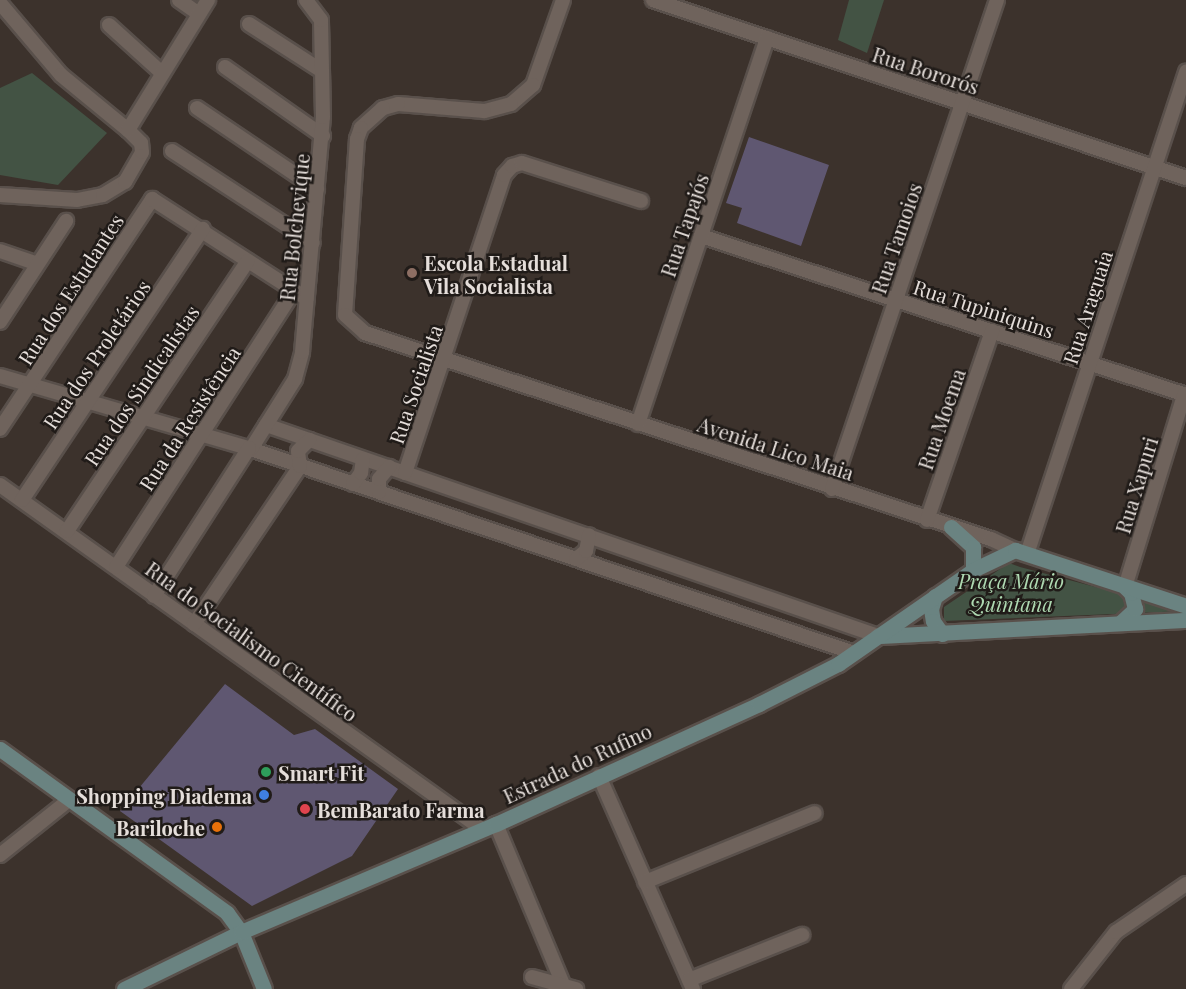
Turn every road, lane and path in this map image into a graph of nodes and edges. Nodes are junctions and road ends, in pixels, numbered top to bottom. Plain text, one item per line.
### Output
1 (179, 0) edge
2 (208, 0) edge
3 (306, 0) edge
4 (563, 0) edge
5 (653, 0) edge
6 (997, 0) edge
7 (0, 3) edge
8 (199, 14) junction
9 (249, 24) dead end
10 (108, 25) dead end
11 (767, 38) junction
12 (225, 67) dead end
13 (322, 71) junction
14 (1186, 72) edge
15 (162, 73) junction
16 (962, 103) junction
17 (197, 108) dead end
18 (128, 130) junction
19 (323, 136) junction
20 (172, 151) dead end
21 (1155, 167) junction
22 (1186, 178) edge
23 (317, 189) junction
24 (0, 195) edge
25 (641, 201) dead end
26 (66, 220) dead end
27 (203, 229) junction
28 (701, 236) junction
29 (313, 243) junction
30 (0, 251) edge
31 (248, 261) junction
32 (38, 264) junction
33 (294, 291) junction
34 (307, 299) junction
35 (896, 300) junction
36 (2, 315) edge
37 (992, 331) junction
38 (443, 359) junction
39 (1089, 363) junction
40 (0, 376) edge
41 (31, 385) junction
42 (1185, 395) edge
43 (89, 401) junction
44 (144, 416) junction
45 (638, 424) junction
46 (266, 425) junction
47 (0, 429) edge
48 (202, 434) junction
49 (309, 440) junction
50 (250, 448) junction
51 (363, 459) junction
52 (300, 466) junction
53 (389, 467) junction
54 (405, 473) junction
55 (353, 484) junction
56 (0, 485) edge
57 (832, 489) junction
58 (379, 492) junction
59 (22, 500) junction
60 (927, 520) junction
61 (951, 527) junction
62 (67, 531) junction
63 (589, 536) junction
64 (610, 543) junction
65 (1021, 552) junction
66 (576, 559) junction
67 (116, 567) junction
68 (606, 569) junction
69 (973, 570) junction
70 (1125, 586) junction
71 (154, 596) junction
72 (935, 597) junction
73 (1186, 606) edge
74 (821, 615) junction
75 (1186, 620) edge
76 (1120, 623) junction
77 (194, 624) junction
78 (942, 634) junction
79 (878, 636) junction
80 (812, 639) junction
81 (854, 653) junction
82 (0, 749) edge
83 (599, 776) junction
84 (69, 800) junction
85 (815, 813) dead end
86 (489, 827) junction
87 (0, 855) edge
88 (645, 882) junction
89 (1186, 884) edge
90 (241, 932) junction
91 (802, 935) dead end
92 (532, 977) dead end
93 (691, 985) edge
94 (568, 988) edge
95 (124, 989) edge
96 (264, 989) edge
97 (1071, 989) edge

1 - 8 street
2 - 8 street
3 - 13 street, Rua Bolchevique
4 - 38 street, Avenida Lico Maia
5 - 11 street, Rua Bororós
6 - 16 street, Rua Tamoios
7 - 18 street
8 - 15 street
9 - 13 street
10 - 15 street
11 - 16 street, Rua Bororós
11 - 28 street, Rua Tapajós
12 - 19 street
13 - 19 street, Rua Bolchevique
14 - 21 street, Rua Araguaia
15 - 18 street
16 - 21 street, Rua Bororós
16 - 35 street, Rua Tamoios
17 - 23 street
18 - 24 street
19 - 23 street, Rua Bolchevique
20 - 29 street
21 - 22 street, Rua Bororós
21 - 39 street, Rua Araguaia
23 - 29 street, Rua Bolchevique
25 - 38 street, Rua Socialista
26 - 32 street
27 - 31 street
27 - 41 street, Rua dos Estudantes
27 - 43 street, Rua dos Proletários
28 - 35 street, Rua Tupiniquins
28 - 45 street, Rua Tapajós
29 - 34 street, Rua Bolchevique
30 - 32 street
31 - 33 street
31 - 44 street, Rua dos Sindicalistas
32 - 36 street
33 - 34 street
33 - 48 street, Rua da Resistência
34 - 46 street, Rua Bolchevique
35 - 37 street, Rua Tupiniquins
35 - 57 street, Rua Tamoios
37 - 39 street, Rua Tupiniquins
37 - 60 street, Rua Moema
38 - 45 street, Avenida Lico Maia
38 - 54 street, Rua Socialista
39 - 42 street, Rua Tupiniquins
39 - 65 street, Rua Araguaia
40 - 41 street
41 - 43 street
41 - 47 street, Rua dos Estudantes
42 - 70 street, Rua Xapuri
43 - 44 street
43 - 59 street, Rua dos Proletários
44 - 48 street
44 - 62 street, Rua dos Sindicalistas
45 - 57 street, Avenida Lico Maia
46 - 49 street
46 - 50 street, Rua Bolchevique
48 - 50 street
48 - 67 street, Rua da Resistência
49 - 51 street
49 - 52 street
50 - 52 street
50 - 71 street, Rua Bolchevique
51 - 53 street
51 - 55 street
52 - 55 street
52 - 77 street
53 - 54 street
53 - 58 street
54 - 63 street
55 - 58 street
56 - 59 street, Rua do Socialismo Científico
57 - 60 street, Avenida Lico Maia
58 - 66 street
59 - 62 street, Rua do Socialismo Científico
60 - 61 street, Avenida Lico Maia
61 - 65 street, Avenida Lico Maia
61 - 69 street
62 - 67 street, Rua do Socialismo Científico
63 - 64 street
63 - 66 street
64 - 68 street
64 - 74 street
65 - 69 street, Estrada do Rufino
65 - 70 street, Avenida Lico Maia
66 - 68 street
67 - 71 street, Rua do Socialismo Científico
68 - 80 street
69 - 72 street, Estrada do Rufino
70 - 73 street, Avenida Lico Maia
70 - 76 street
71 - 77 street, Rua do Socialismo Científico
72 - 78 street
72 - 79 street, Estrada do Rufino
74 - 79 street
74 - 80 street
75 - 76 street
76 - 78 street
77 - 86 street, Rua do Socialismo Científico
78 - 79 street
79 - 81 street, Estrada do Rufino
80 - 81 street
81 - 83 street, Estrada do Rufino
82 - 84 street
83 - 86 street, Estrada do Rufino
83 - 88 street
84 - 87 street
84 - 90 street
85 - 88 street
86 - 90 street, Estrada do Rufino
86 - 94 street
88 - 93 street
89 - 97 street
90 - 95 street, Estrada do Rufino
90 - 96 street
91 - 93 street
92 - 94 street

